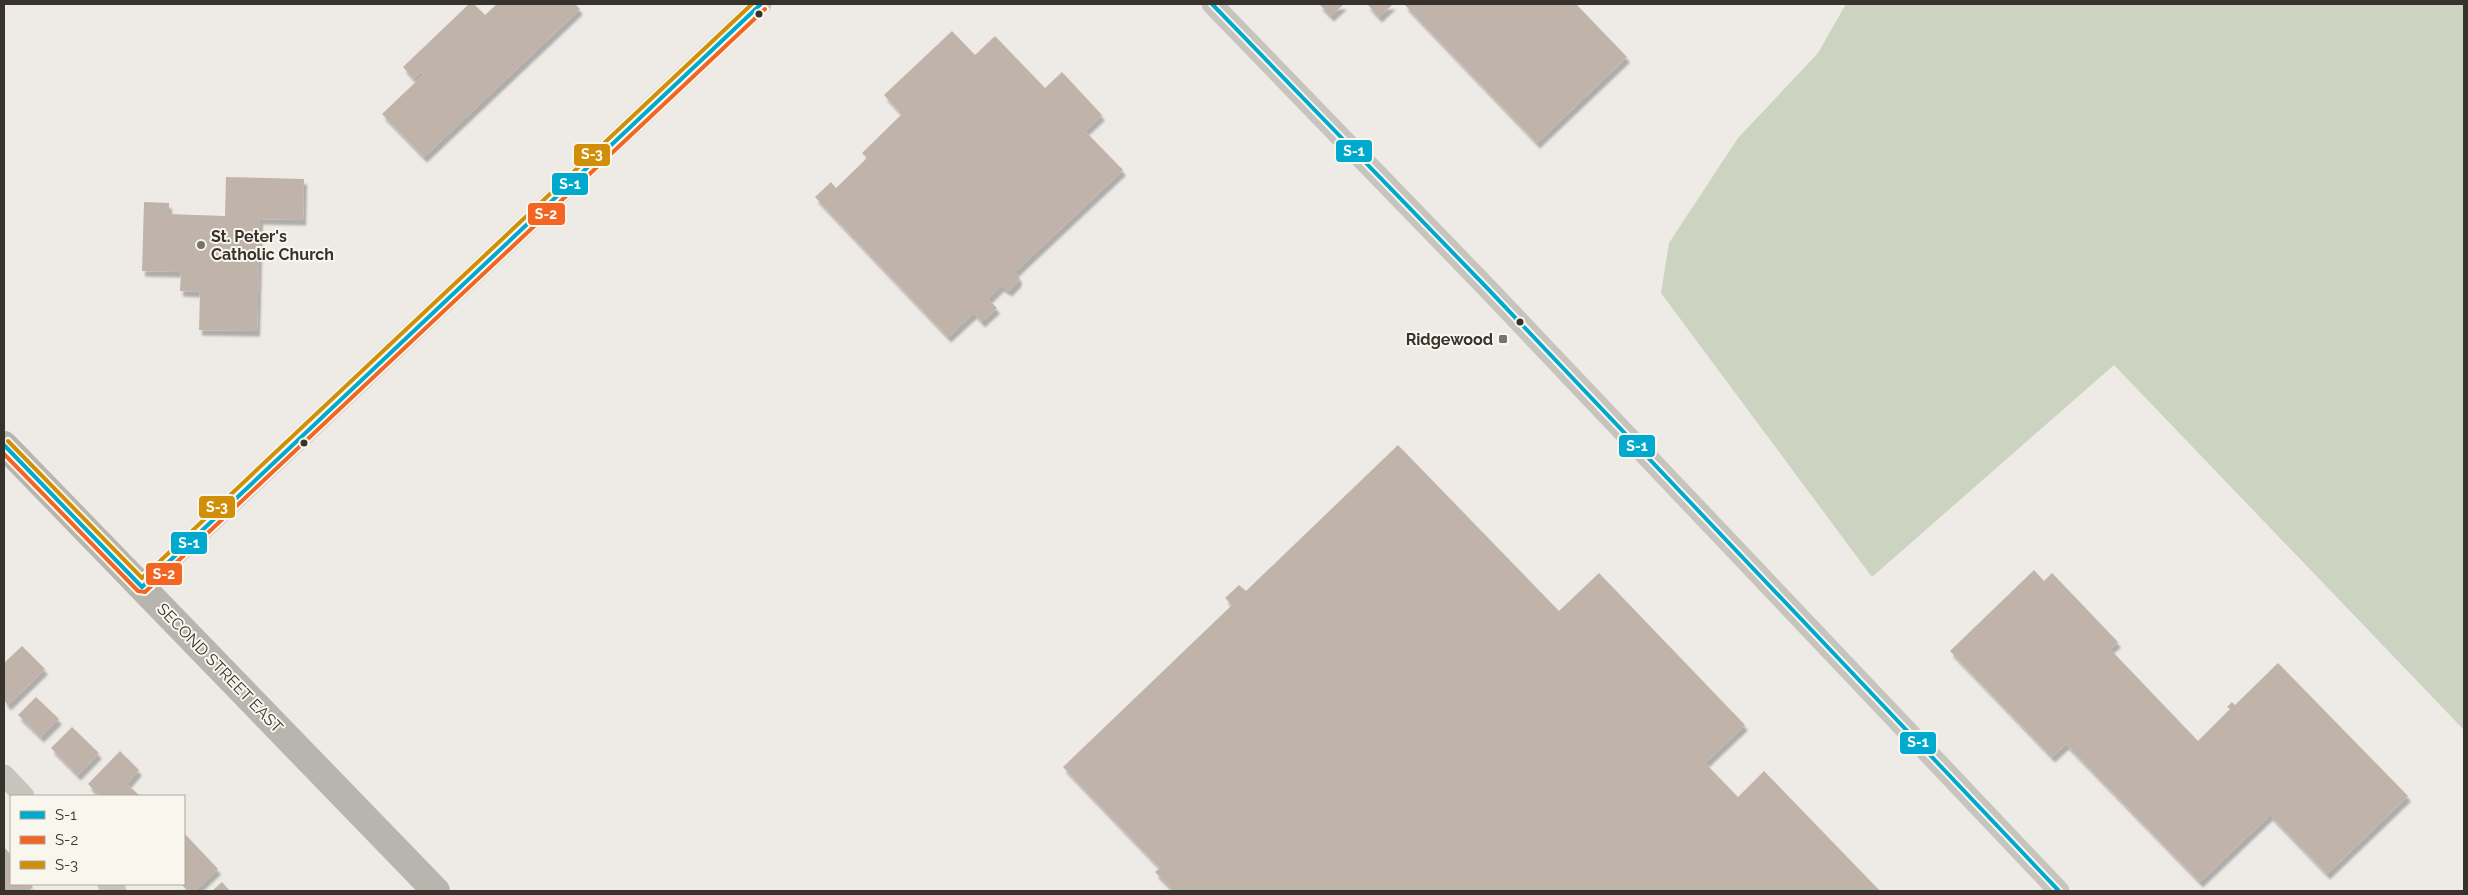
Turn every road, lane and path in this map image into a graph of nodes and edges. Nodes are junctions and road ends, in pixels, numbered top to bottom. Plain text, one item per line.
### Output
1 (761, 4) edge
2 (1212, 4) edge
3 (4, 445) edge
4 (142, 587) junction
5 (4, 775) edge
6 (23, 795) edge
7 (436, 891) edge
8 (2059, 891) edge

1 - 4 street
2 - 8 street
3 - 4 main road, SECOND STREET EAST
4 - 7 main road, SECOND STREET EAST
5 - 6 street

